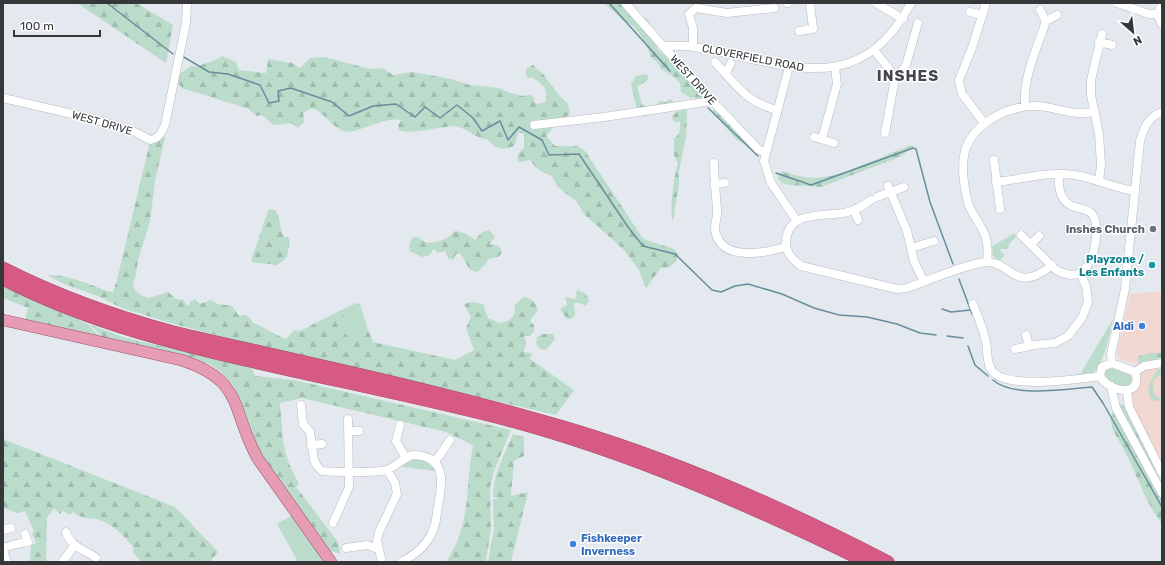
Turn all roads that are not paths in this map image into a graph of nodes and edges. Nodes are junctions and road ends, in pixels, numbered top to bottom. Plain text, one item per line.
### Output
1 (187, 3) edge
2 (625, 3) edge
3 (810, 3) edge
4 (876, 3) edge
5 (911, 3) edge
6 (986, 3) edge
7 (1117, 3) edge
8 (1162, 5) edge
9 (762, 6) edge
10 (714, 7) edge
11 (774, 8) dead end
12 (1040, 10) dead end
13 (970, 12) dead end
14 (1157, 14) junction
15 (1057, 15) dead end
16 (982, 16) junction
17 (903, 19) junction
18 (1046, 20) junction
19 (918, 23) dead end
20 (1162, 24) edge
21 (799, 31) dead end
22 (906, 33) dead end
23 (1102, 34) dead end
24 (914, 35) junction
25 (1099, 42) junction
26 (1112, 45) dead end
27 (664, 46) junction
28 (693, 46) junction
29 (874, 50) junction
30 (715, 62) dead end
31 (731, 63) dead end
32 (789, 67) junction
33 (835, 67) junction
34 (726, 74) junction
35 (893, 77) junction
36 (3, 98) edge
37 (712, 101) junction
38 (1025, 106) junction
39 (777, 110) junction
40 (1095, 112) junction
41 (1162, 112) edge
42 (985, 124) junction
43 (534, 125) dead end
44 (885, 133) dead end
45 (834, 143) dead end
46 (765, 154) junction
47 (994, 160) dead end
48 (714, 163) dead end
49 (1059, 174) junction
50 (1099, 181) junction
51 (996, 182) junction
52 (714, 184) junction
53 (725, 184) dead end
54 (904, 187) dead end
55 (889, 189) junction
56 (1134, 191) junction
57 (1000, 209) dead end
58 (854, 210) junction
59 (858, 220) dead end
60 (797, 221) junction
61 (1021, 235) dead end
62 (1039, 236) dead end
63 (934, 240) dead end
64 (1031, 244) junction
65 (786, 247) junction
66 (911, 248) junction
67 (987, 262) junction
68 (1052, 265) junction
69 (3, 268) edge
70 (1080, 273) junction
71 (3, 279) edge
72 (924, 282) junction
73 (973, 304) dead end
74 (3, 320) edge
75 (1026, 335) dead end
76 (1029, 346) junction
77 (1015, 349) dead end
78 (1112, 363) junction
79 (1162, 363) edge
80 (1135, 372) junction
81 (1100, 376) junction
82 (1111, 386) junction
83 (1127, 391) junction
84 (302, 405) dead end
85 (348, 419) dead end
86 (400, 426) dead end
87 (348, 431) junction
88 (359, 431) dead end
89 (450, 440) dead end
90 (312, 444) junction
91 (322, 444) dead end
92 (406, 458) junction
93 (435, 462) junction
94 (387, 470) junction
95 (349, 471) junction
96 (1162, 474) edge
97 (1162, 493) edge
98 (333, 523) dead end
99 (66, 532) dead end
100 (25, 534) dead end
101 (75, 545) junction
102 (346, 548) dead end
103 (378, 549) junction
104 (3, 551) edge
105 (96, 558) dead end
106 (7, 562) edge
107 (62, 562) edge
108 (331, 562) edge
109 (382, 562) edge
110 (402, 562) edge
111 (866, 562) edge
112 (888, 562) edge

1 - 36 street, WEST DRIVE
2 - 27 street, WEST DRIVE
3 - 21 street
4 - 17 street
5 - 17 street, CLOVERFIELD ROAD
6 - 16 street
7 - 14 street
8 - 14 street
9 - 10 street
9 - 11 street
10 - 28 street
12 - 18 street
13 - 16 street
14 - 20 street
15 - 18 street
16 - 42 street
17 - 29 street, CLOVERFIELD ROAD
18 - 38 street
19 - 24 street
22 - 24 street
23 - 25 street
24 - 35 street
25 - 26 street
25 - 40 street
27 - 28 street, CLOVERFIELD ROAD
27 - 37 street, WEST DRIVE
28 - 32 street, CLOVERFIELD ROAD
29 - 33 street, CLOVERFIELD ROAD
29 - 35 street
30 - 34 street
31 - 34 street
32 - 33 street, CLOVERFIELD ROAD
32 - 39 street
33 - 45 street
34 - 39 street
35 - 44 street
37 - 43 street
37 - 46 street, WEST DRIVE
38 - 40 street
38 - 42 street
39 - 46 street
40 - 50 street
41 - 56 street
42 - 67 street
46 - 60 street
47 - 51 street
48 - 52 street
49 - 50 street
49 - 51 street
49 - 70 street
50 - 56 street
51 - 57 street
52 - 53 street
52 - 65 street
54 - 55 street
55 - 58 street
55 - 66 street
56 - 78 street
58 - 59 street
58 - 60 street
60 - 65 street
61 - 64 street
62 - 64 street
63 - 66 street
64 - 68 street
65 - 72 street
66 - 72 street
67 - 68 street
67 - 72 street
68 - 70 street
69 - 112 highway
70 - 76 street
71 - 111 highway
73 - 81 street
74 - 108 main road
75 - 76 street
76 - 77 street
78 - 80 street
78 - 81 street
79 - 80 street
80 - 83 street
81 - 82 street
82 - 83 street
82 - 97 street
83 - 96 street
84 - 90 street
85 - 87 street
86 - 92 street
87 - 88 street
87 - 95 street
89 - 93 street
90 - 91 street
90 - 95 street
92 - 93 street
92 - 94 street
93 - 110 street
94 - 95 street
94 - 103 street
95 - 98 street
99 - 101 street
100 - 104 street
101 - 105 street
101 - 107 street
102 - 103 street
103 - 109 street
104 - 106 street

